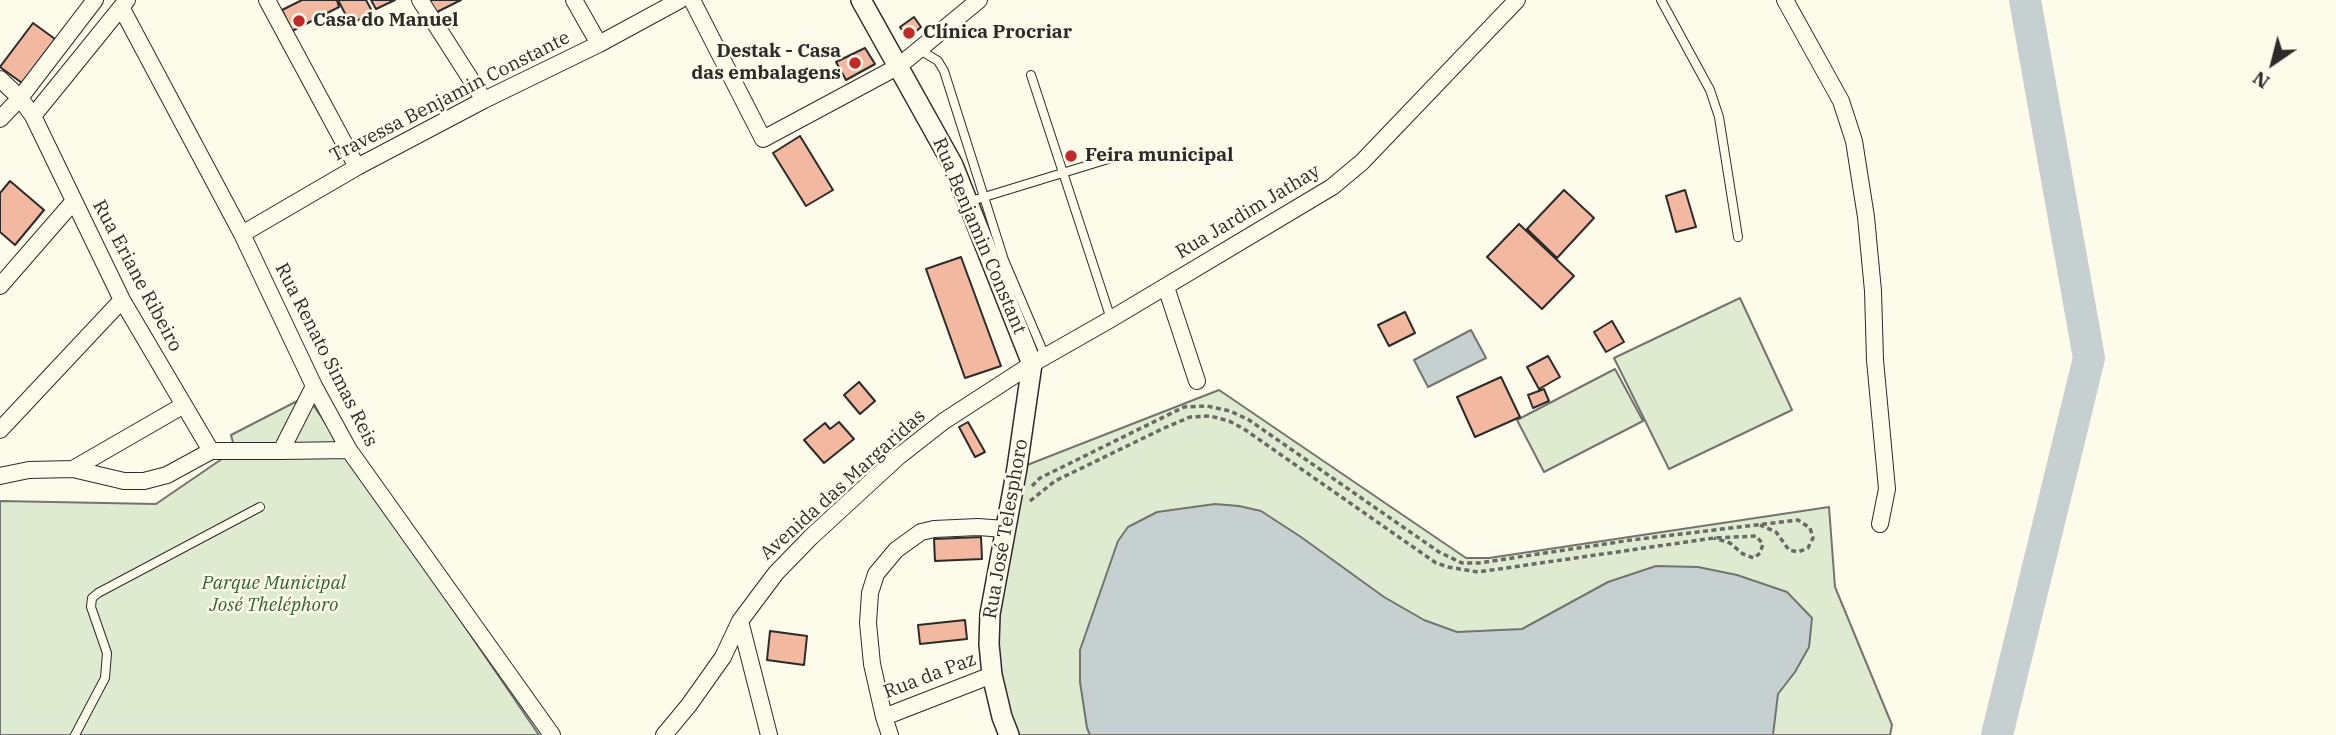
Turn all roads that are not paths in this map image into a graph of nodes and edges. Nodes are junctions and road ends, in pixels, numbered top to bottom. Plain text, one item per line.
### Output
1 (94, 0) edge
2 (420, 0) edge
3 (574, 0) edge
4 (681, 0) edge
5 (692, 0) edge
6 (862, 0) edge
7 (979, 0) edge
8 (1517, 0) edge
9 (1661, 0) edge
10 (1785, 0) edge
11 (124, 3) edge
12 (274, 3) edge
13 (599, 44) junction
14 (920, 50) junction
15 (899, 66) junction
16 (1031, 75) dead end
17 (0, 79) edge
18 (20, 98) junction
19 (484, 100) junction
20 (33, 116) junction
21 (0, 119) edge
22 (1118, 156) dead end
23 (357, 167) junction
24 (1063, 172) junction
25 (975, 200) junction
26 (74, 201) junction
27 (242, 234) junction
28 (1738, 237) dead end
29 (0, 286) edge
30 (1166, 286) junction
31 (122, 300) junction
32 (1111, 319) junction
33 (1039, 360) junction
34 (1197, 381) dead end
35 (314, 386) junction
36 (184, 405) junction
37 (0, 430) edge
38 (349, 450) junction
39 (281, 451) junction
40 (211, 452) junction
41 (73, 469) junction
42 (0, 476) edge
43 (260, 507) dead end
44 (1881, 524) dead end
45 (1005, 529) junction
46 (740, 621) junction
47 (992, 675) junction
48 (884, 717) junction
49 (75, 735) edge
50 (552, 735) edge
51 (664, 735) edge
52 (769, 735) edge
53 (890, 735) edge
54 (1009, 735) edge

1 - 18 street
2 - 19 street
3 - 13 street
4 - 13 street, Travessa Benjamin Constante
5 - 15 street
6 - 15 street, Rua Benjamin Constant
7 - 14 street
8 - 30 street, Rua Jardim Jathay
9 - 28 lane
10 - 44 street
11 - 20 street
11 - 27 street, Rua Renato Simas Reis
12 - 23 street
13 - 19 street, Travessa Benjamin Constante
14 - 15 street
14 - 25 lane
15 - 25 street, Rua Benjamin Constant
16 - 24 lane
17 - 18 street, Rua Eriane Ribeiro
18 - 20 street, Rua Eriane Ribeiro
18 - 21 street
19 - 23 street, Travessa Benjamin Constante
20 - 26 street, Rua Eriane Ribeiro
22 - 24 lane
23 - 27 street, Travessa Benjamin Constante
24 - 25 lane
24 - 32 lane
25 - 33 street, Rua Benjamin Constant
26 - 29 street
26 - 31 street, Rua Eriane Ribeiro
27 - 35 street, Rua Renato Simas Reis
30 - 32 street, Rua Jardim Jathay
30 - 34 street
31 - 36 street, Rua Eriane Ribeiro
31 - 37 street
32 - 33 street, Rua Jardim Jathay
33 - 45 street, Rua José Telesphoro
33 - 46 street, Avenida das Margaridas
35 - 38 street, Rua Renato Simas Reis
35 - 39 street
36 - 40 street, Rua Eriane Ribeiro
36 - 41 street
38 - 39 street
38 - 50 street, Rua Renato Simas Reis
39 - 40 street
40 - 41 street
41 - 42 street
43 - 49 lane
45 - 47 street, Rua José Telesphoro
45 - 48 street, Rua da Paz
46 - 51 street, Avenida das Margaridas
46 - 52 street
47 - 48 street, Rua da Paz
47 - 54 street, Rua José Telesphoro
48 - 53 street, Rua da Paz

